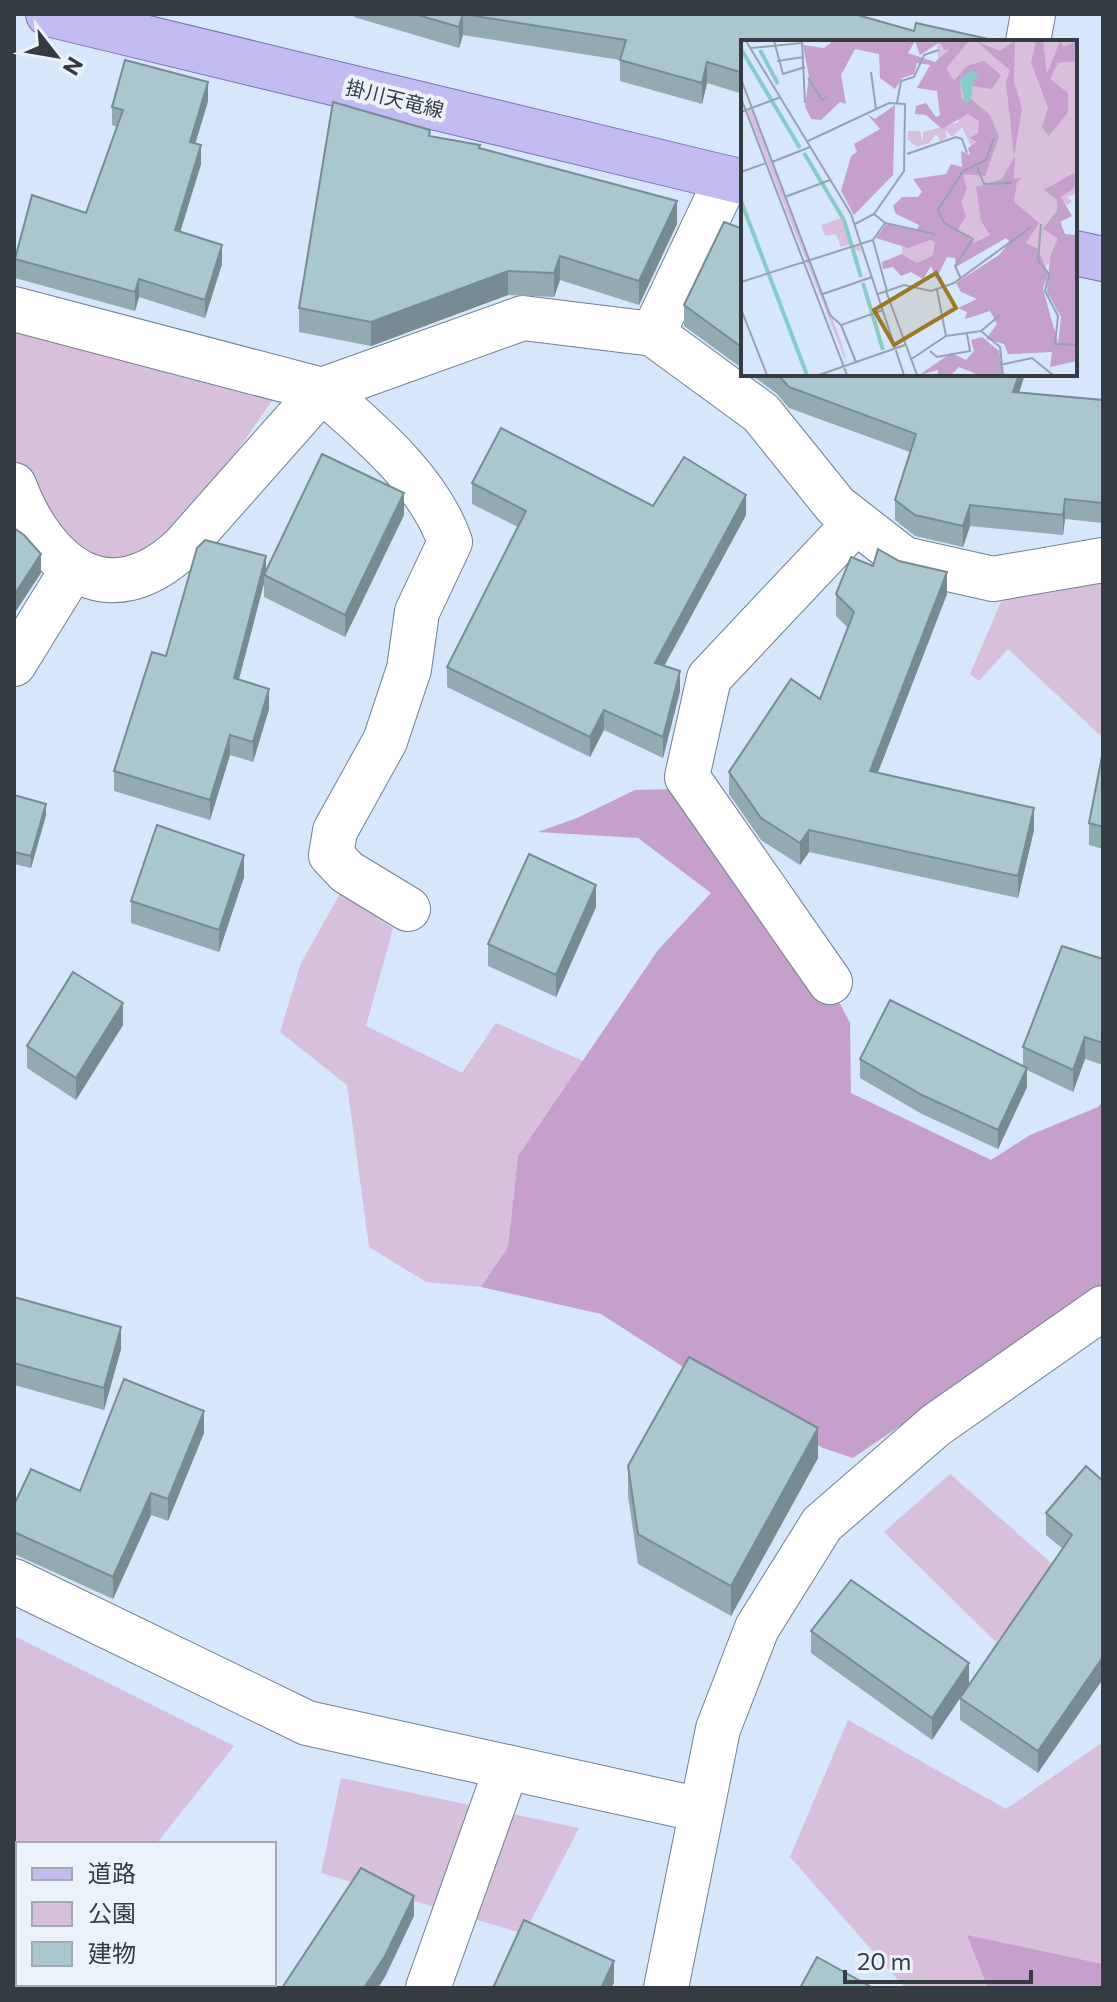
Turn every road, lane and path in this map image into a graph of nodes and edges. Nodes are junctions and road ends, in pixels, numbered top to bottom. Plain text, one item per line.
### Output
1 (48, 14) edge
2 (1033, 14) edge
3 (1028, 40) edge
4 (735, 180) edge
5 (1077, 253) edge
6 (1103, 259) edge
7 (14, 309) edge
8 (653, 334) junction
9 (322, 390) junction
10 (14, 485) edge
11 (856, 522) junction
12 (1103, 560) edge
13 (72, 570) junction
14 (14, 664) edge
15 (408, 909) dead end
16 (830, 982) dead end
17 (1103, 1308) edge
18 (14, 1581) edge
19 (507, 1767) junction
20 (701, 1810) junction
21 (428, 1988) edge
22 (666, 1988) edge

1 - 4 main road, 掛川天竜線
2 - 3 street
4 - 8 street
5 - 6 main road
7 - 9 street
8 - 9 street
8 - 11 street
9 - 13 street
9 - 15 street
10 - 13 street
11 - 12 street
11 - 16 street
13 - 14 street
17 - 20 street
18 - 19 street
19 - 20 street
19 - 21 street
20 - 22 street

